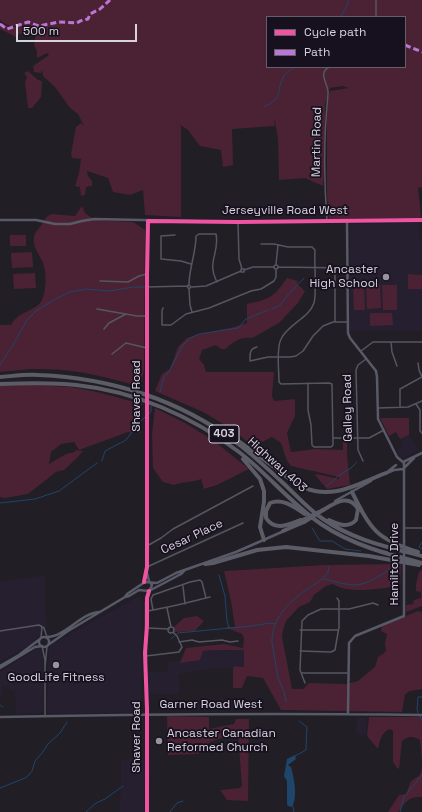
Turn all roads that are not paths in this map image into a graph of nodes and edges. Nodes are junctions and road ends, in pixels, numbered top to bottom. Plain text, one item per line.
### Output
1 (376, 0) edge
2 (376, 16) edge
3 (328, 68) edge
4 (0, 220) edge
5 (422, 220) edge
6 (148, 221) junction
7 (327, 221) junction
8 (347, 221) junction
9 (238, 222) junction
10 (175, 236) dead end
11 (261, 244) dead end
12 (278, 245) junction
13 (191, 264) junction
14 (277, 267) junction
15 (314, 268) junction
16 (335, 268) junction
17 (348, 268) junction
18 (242, 270) junction
19 (147, 274) junction
20 (100, 281) dead end
21 (217, 282) junction
22 (188, 286) junction
23 (147, 287) junction
24 (190, 288) junction
25 (163, 308) dead end
26 (97, 309) dead end
27 (192, 312) junction
28 (126, 314) junction
29 (147, 316) junction
30 (335, 322) junction
31 (348, 322) junction
32 (104, 329) dead end
33 (391, 342) junction
34 (422, 342) edge
35 (257, 347) dead end
36 (147, 348) junction
37 (361, 351) junction
38 (112, 354) dead end
39 (279, 358) junction
40 (367, 358) junction
41 (418, 363) dead end
42 (397, 366) dead end
43 (0, 377) edge
44 (422, 377) edge
45 (308, 383) junction
46 (0, 384) edge
47 (422, 401) edge
48 (416, 404) junction
49 (400, 407) junction
50 (378, 408) junction
51 (198, 418) junction
52 (198, 425) junction
53 (384, 430) junction
54 (422, 432) edge
55 (333, 438) junction
56 (357, 438) junction
57 (422, 453) edge
58 (397, 457) junction
59 (414, 458) junction
60 (363, 461) dead end
61 (402, 462) junction
62 (397, 464) junction
63 (404, 468) junction
64 (400, 470) junction
65 (386, 473) junction
66 (404, 476) junction
67 (282, 483) junction
68 (253, 486) dead end
69 (352, 492) junction
70 (323, 509) junction
71 (303, 521) junction
72 (243, 523) dead end
73 (320, 524) junction
74 (404, 528) junction
75 (422, 528) edge
76 (283, 531) joint
77 (264, 540) junction
78 (147, 546) junction
79 (422, 555) edge
80 (205, 564) junction
81 (422, 564) edge
82 (147, 569) junction
83 (184, 571) junction
84 (149, 582) junction
85 (144, 583) junction
86 (183, 585) junction
87 (148, 590) junction
88 (125, 597) junction
89 (210, 597) dead end
90 (206, 598) junction
91 (337, 598) dead end
92 (185, 604) junction
93 (378, 605) dead end
94 (167, 608) junction
95 (339, 609) junction
96 (153, 610) junction
97 (147, 611) junction
98 (99, 612) junction
99 (42, 627) junction
100 (146, 628) junction
101 (170, 628) junction
102 (300, 630) junction
103 (338, 630) junction
104 (0, 631) edge
105 (173, 632) junction
106 (47, 637) junction
107 (40, 639) junction
108 (238, 641) dead end
109 (179, 642) junction
110 (48, 645) junction
111 (42, 646) junction
112 (145, 651) junction
113 (300, 652) junction
114 (146, 656) junction
115 (145, 662) junction
116 (0, 667) edge
117 (45, 669) junction
118 (301, 673) junction
119 (348, 673) junction
120 (305, 683) dead end
121 (348, 713) junction
122 (147, 714) junction
123 (422, 715) edge
124 (45, 716) junction
125 (0, 717) edge
126 (147, 812) edge

1 - 2 street
3 - 7 street, Martin Road
4 - 6 main road, Jerseyville Road West
5 - 8 main road, Jerseyville Road West
6 - 9 main road, Jerseyville Road West
6 - 19 main road, Shaver Road
7 - 8 main road, Jerseyville Road West
7 - 9 main road, Jerseyville Road West
8 - 17 main road
9 - 18 street
10 - 13 street
11 - 12 street
12 - 14 street
12 - 15 street
13 - 21 street
13 - 22 street
14 - 15 street
14 - 18 street
14 - 27 street
15 - 16 street
15 - 39 street
16 - 17 street
16 - 30 street
17 - 31 main road
18 - 21 street
19 - 20 street
19 - 23 main road, Shaver Road
21 - 24 street
22 - 23 street
22 - 24 street
23 - 29 main road, Shaver Road
24 - 27 street
25 - 27 street
26 - 28 street
28 - 29 street
28 - 32 street
29 - 36 main road, Shaver Road
30 - 31 street
30 - 39 street
31 - 37 main road
33 - 34 street
33 - 37 street
33 - 42 street
35 - 39 street
36 - 38 street
36 - 78 main road, Shaver Road, bridge
37 - 40 main road
39 - 45 street
40 - 50 main road
40 - 56 street, Galley Road
41 - 44 street
43 - 51 highway, Highway 403 / 403
44 - 49 street
45 - 55 street
45 - 55 street
46 - 52 highway, Highway 403 / 403
47 - 48 street
48 - 49 street
48 - 54 street
49 - 50 street
50 - 53 main road
51 - 65 highway
51 - 67 highway, Highway 403 / 403
52 - 73 highway, Highway 403 / 403
52 - 77 highway
53 - 56 street
53 - 58 main road
55 - 56 street
56 - 60 street, Galley Road
57 - 59 main road
58 - 61 main road
58 - 62 main road
59 - 61 main road
59 - 63 main road
61 - 62 main road
61 - 63 main road, Hamilton Drive
62 - 64 main road
62 - 65 main road
63 - 64 main road
63 - 66 main road, Hamilton Drive
64 - 65 main road
64 - 66 main road
65 - 69 main road
66 - 74 main road, Hamilton Drive
67 - 70 highway
67 - 79 highway, Highway 403 / 403
68 - 78 street
69 - 70 main road
69 - 79 highway
70 - 71 highway, bridge
71 - 73 highway
71 - 76 highway
72 - 82 street, Cesar Place
73 - 81 highway, Highway 403 / 403
74 - 75 street
74 - 119 main road, Hamilton Drive, bridge
76 - 77 main road
77 - 80 main road
78 - 82 main road, Shaver Road
80 - 81 highway
80 - 83 main road
82 - 84 main road, Shaver Road
82 - 85 main road, Shaver Road
83 - 84 main road
83 - 87 main road
84 - 85 main road
84 - 87 main road, Shaver Road
85 - 87 main road
85 - 88 main road
86 - 90 street
86 - 92 street
86 - 96 street
87 - 88 main road
87 - 97 main road, Shaver Road
87 - 100 main road, Shaver Road
88 - 98 main road
89 - 90 street
90 - 92 street
91 - 95 street
92 - 94 street
93 - 95 street
94 - 96 street
94 - 101 street
95 - 102 street
95 - 103 street
96 - 97 street
97 - 100 main road, Shaver Road
98 - 106 main road
98 - 110 main road
99 - 104 street
99 - 106 street
99 - 107 street
100 - 101 street
100 - 112 main road, Shaver Road
101 - 105 street
101 - 105 street
102 - 103 street
102 - 113 street
103 - 113 street
105 - 109 street
106 - 107 main road
106 - 110 main road
107 - 111 main road
107 - 116 main road
108 - 109 street
109 - 114 street
110 - 111 main road
110 - 117 street
111 - 116 main road
111 - 117 street
112 - 114 main road, Shaver Road
112 - 115 main road, Shaver Road
113 - 118 street
114 - 115 main road, Shaver Road
115 - 122 main road, Shaver Road
117 - 124 street
118 - 119 street
118 - 120 street
119 - 121 main road, Hamilton Drive
121 - 122 main road, Garner Road West
121 - 123 main road, Garner Road West
122 - 124 main road, Garner Road West
122 - 126 main road, Shaver Road
124 - 125 main road, Garner Road West

